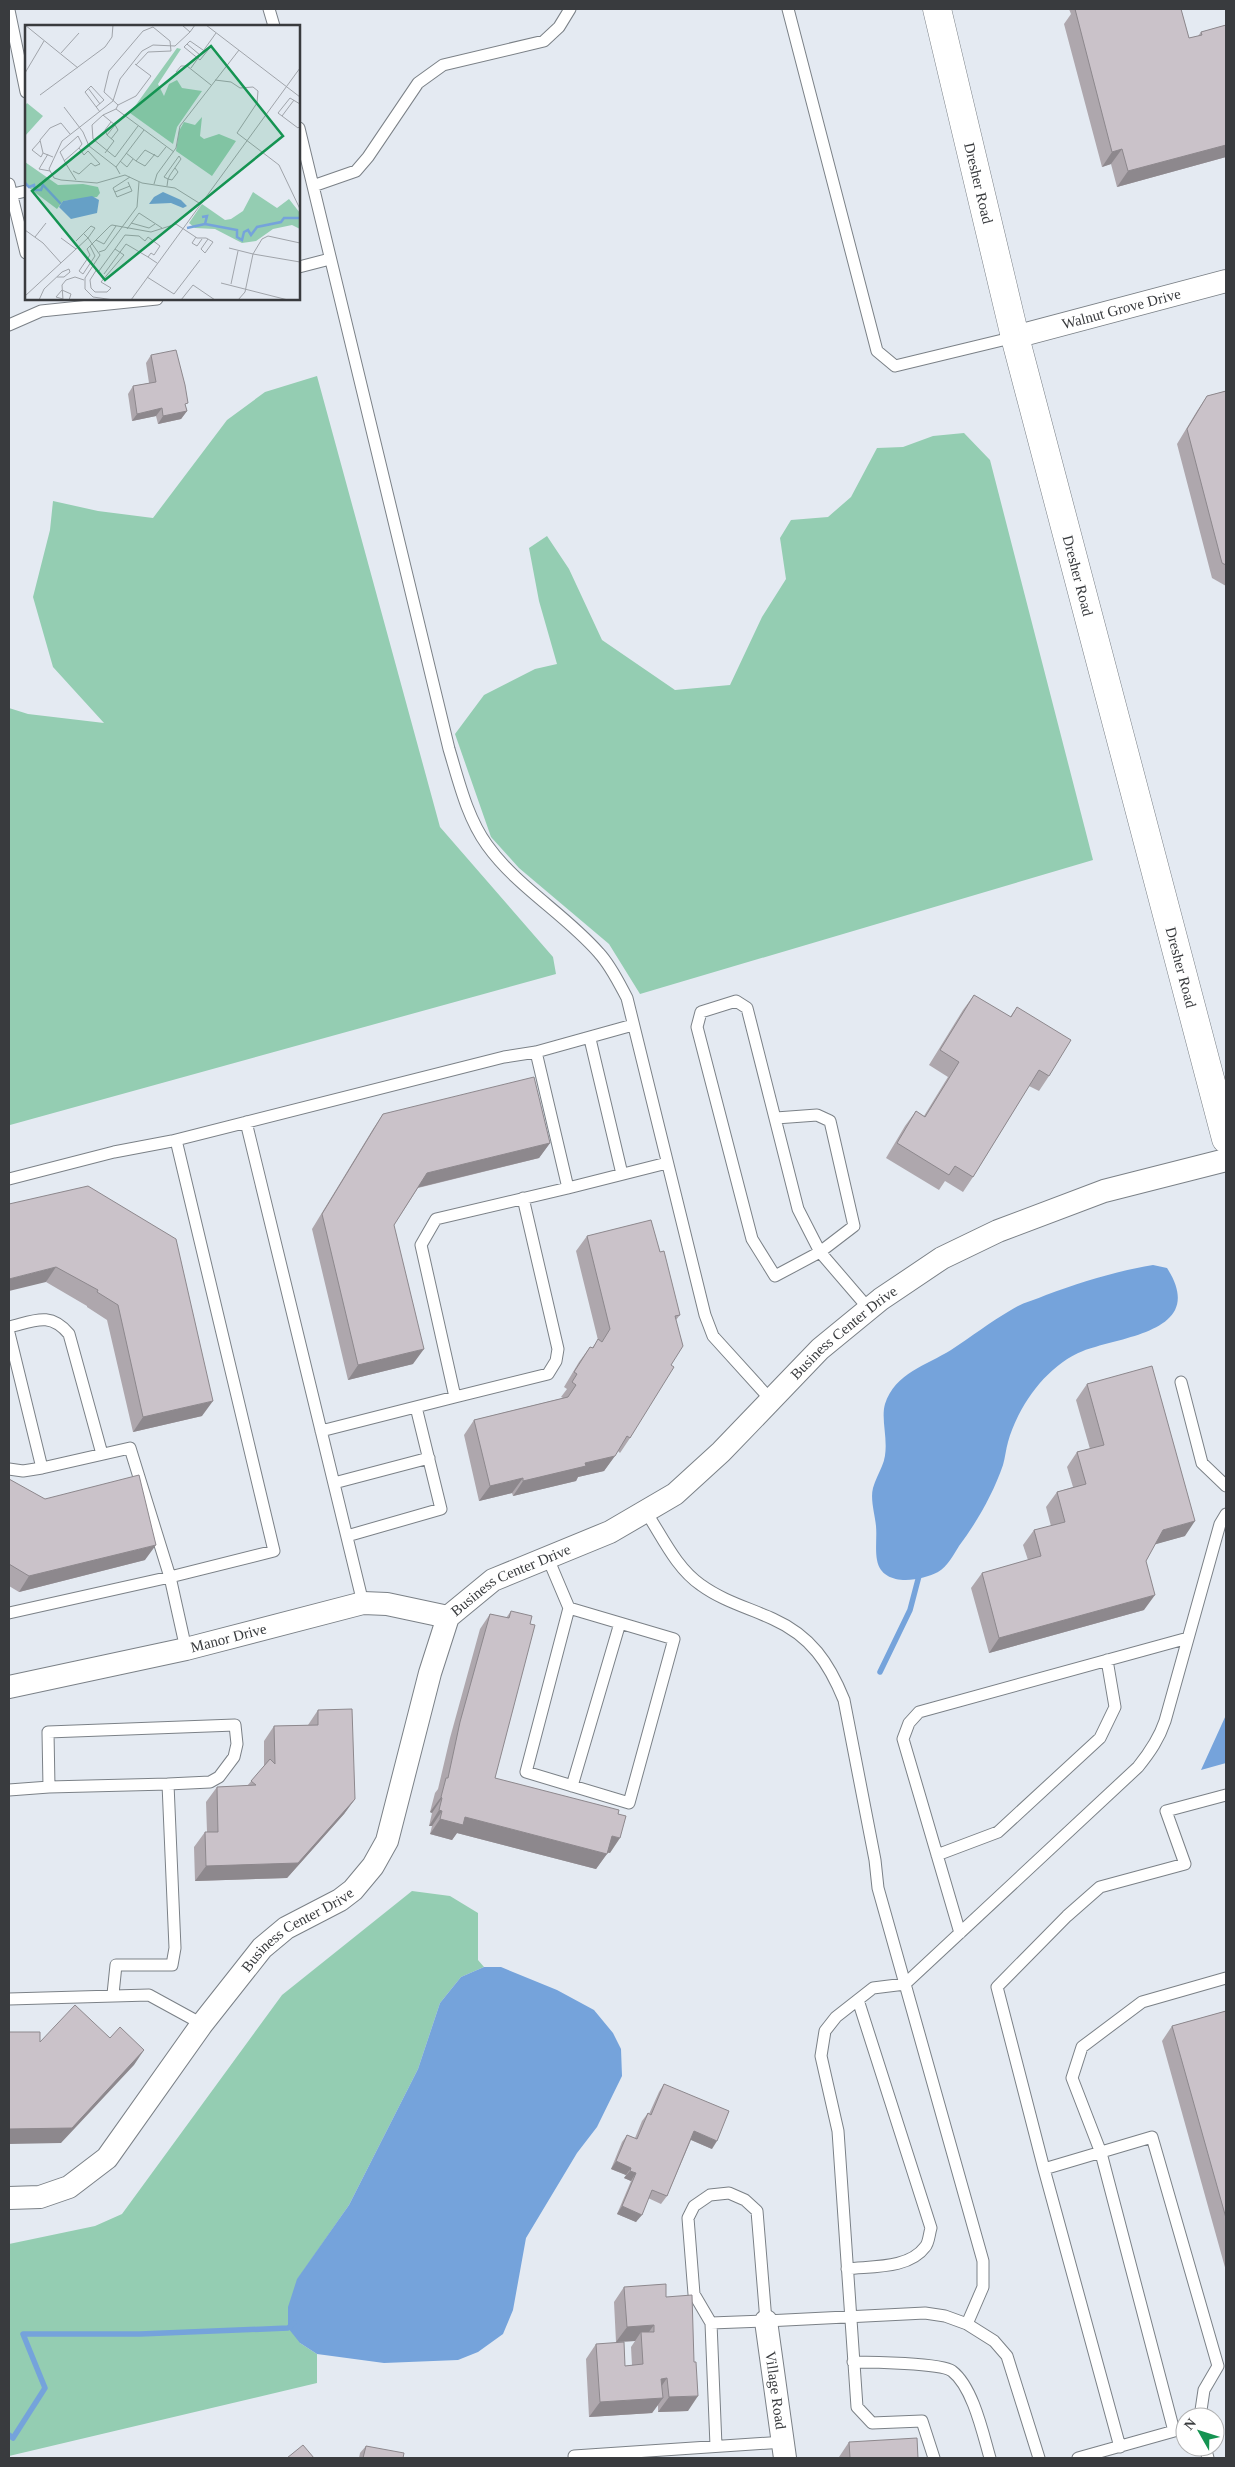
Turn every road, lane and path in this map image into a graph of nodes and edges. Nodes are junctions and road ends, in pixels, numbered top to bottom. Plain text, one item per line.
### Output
1 (269, 9) edge
2 (570, 9) edge
3 (788, 9) edge
4 (937, 9) edge
5 (9, 10) edge
6 (274, 25) edge
7 (25, 87) edge
8 (300, 132) edge
9 (313, 186) junction
10 (10, 191) edge
11 (25, 191) edge
12 (25, 249) edge
13 (330, 259) junction
14 (300, 267) edge
15 (1226, 281) edge
16 (38, 300) edge
17 (146, 300) edge
18 (41, 310) junction
19 (9, 324) edge
20 (1015, 336) junction
21 (633, 1025) junction
22 (590, 1039) junction
23 (536, 1052) junction
24 (776, 1118) junction
25 (246, 1122) junction
26 (1226, 1139) edge
27 (176, 1140) junction
28 (1226, 1160) edge
29 (667, 1162) junction
30 (622, 1174) junction
31 (9, 1179) edge
32 (568, 1188) junction
33 (523, 1198) junction
34 (820, 1252) junction
35 (869, 1309) junction
36 (9, 1327) edge
37 (9, 1332) edge
38 (1181, 1382) dead end
39 (455, 1397) junction
40 (771, 1400) junction
41 (416, 1407) junction
42 (320, 1431) junction
43 (102, 1454) junction
44 (429, 1458) junction
45 (42, 1468) junction
46 (9, 1469) edge
47 (334, 1483) junction
48 (1226, 1486) edge
49 (646, 1512) junction
50 (1226, 1514) edge
51 (347, 1536) junction
52 (547, 1556) junction
53 (170, 1578) junction
54 (363, 1603) junction
55 (569, 1608) junction
56 (9, 1613) edge
57 (448, 1617) junction
58 (620, 1623) junction
59 (1188, 1638) junction
60 (186, 1649) junction
61 (1107, 1660) junction
62 (9, 1687) edge
63 (168, 1784) junction
64 (572, 1786) junction
65 (49, 1787) junction
66 (9, 1790) edge
67 (1226, 1794) edge
68 (937, 1855) junction
69 (960, 1933) junction
70 (1226, 1978) edge
71 (905, 1984) junction
72 (113, 1994) junction
73 (9, 1998) edge
74 (858, 2000) junction
75 (202, 2024) junction
76 (1101, 2152) junction
77 (1044, 2169) junction
78 (9, 2198) edge
79 (847, 2268) junction
80 (850, 2317) junction
81 (766, 2321) junction
82 (711, 2323) junction
83 (968, 2324) junction
84 (853, 2362) junction
85 (1201, 2407) edge
86 (1175, 2412) edge
87 (1175, 2431) edge
88 (716, 2446) junction
89 (1120, 2447) junction
90 (784, 2450) edge
91 (574, 2456) dead end
92 (1085, 2457) edge
93 (934, 2458) edge
94 (990, 2458) edge
95 (1039, 2458) edge

1 - 6 lane
2 - 9 lane
3 - 20 lane
4 - 20 main road, Dresher Road
5 - 7 lane
8 - 9 lane
9 - 13 lane
10 - 11 lane
10 - 12 lane
13 - 14 lane
13 - 21 lane
15 - 20 street, Walnut Grove Drive
16 - 18 lane
17 - 18 lane
18 - 19 lane
20 - 26 main road, Dresher Road
21 - 22 lane
21 - 29 lane
22 - 23 lane
22 - 30 lane
23 - 25 lane
23 - 32 lane
24 - 34 lane
24 - 34 lane
24 - 34 lane
25 - 27 lane
25 - 42 lane
27 - 31 lane
27 - 53 lane
28 - 35 street, Business Center Drive
29 - 30 lane
29 - 40 lane
30 - 32 lane
32 - 33 lane
33 - 39 lane
33 - 39 lane
34 - 35 lane
35 - 40 street, Business Center Drive
36 - 43 lane
37 - 45 lane
38 - 48 lane
39 - 41 lane
40 - 49 street, Business Center Drive
41 - 42 lane
41 - 44 lane
42 - 47 lane
43 - 45 lane
43 - 53 lane
44 - 47 lane
44 - 51 lane
45 - 46 lane
47 - 51 lane
49 - 52 street, Business Center Drive
49 - 71 lane
50 - 59 lane
51 - 54 lane
52 - 55 lane
52 - 57 street, Business Center Drive
53 - 56 lane
53 - 60 lane
54 - 57 street, Manor Drive
54 - 60 street, Manor Drive
55 - 58 lane
55 - 64 lane
57 - 75 street, Business Center Drive
58 - 64 lane
58 - 64 lane
59 - 61 lane
59 - 69 lane
60 - 62 street, Manor Drive
61 - 68 lane
61 - 68 lane
63 - 65 lane
63 - 65 lane
63 - 72 lane
65 - 66 lane
67 - 77 lane
68 - 69 lane
69 - 71 lane
70 - 76 lane
71 - 74 lane
71 - 83 lane
72 - 73 lane
72 - 75 lane
74 - 79 lane
74 - 79 lane
75 - 78 street, Business Center Drive
76 - 77 lane
76 - 85 lane
76 - 86 lane
77 - 89 lane
79 - 80 lane
80 - 81 lane
80 - 83 lane
80 - 84 lane
81 - 82 lane
81 - 82 lane
81 - 90 street, Village Road
82 - 88 lane
83 - 95 lane
84 - 93 lane
84 - 94 lane
87 - 89 lane
88 - 90 lane
88 - 91 lane
89 - 92 lane

